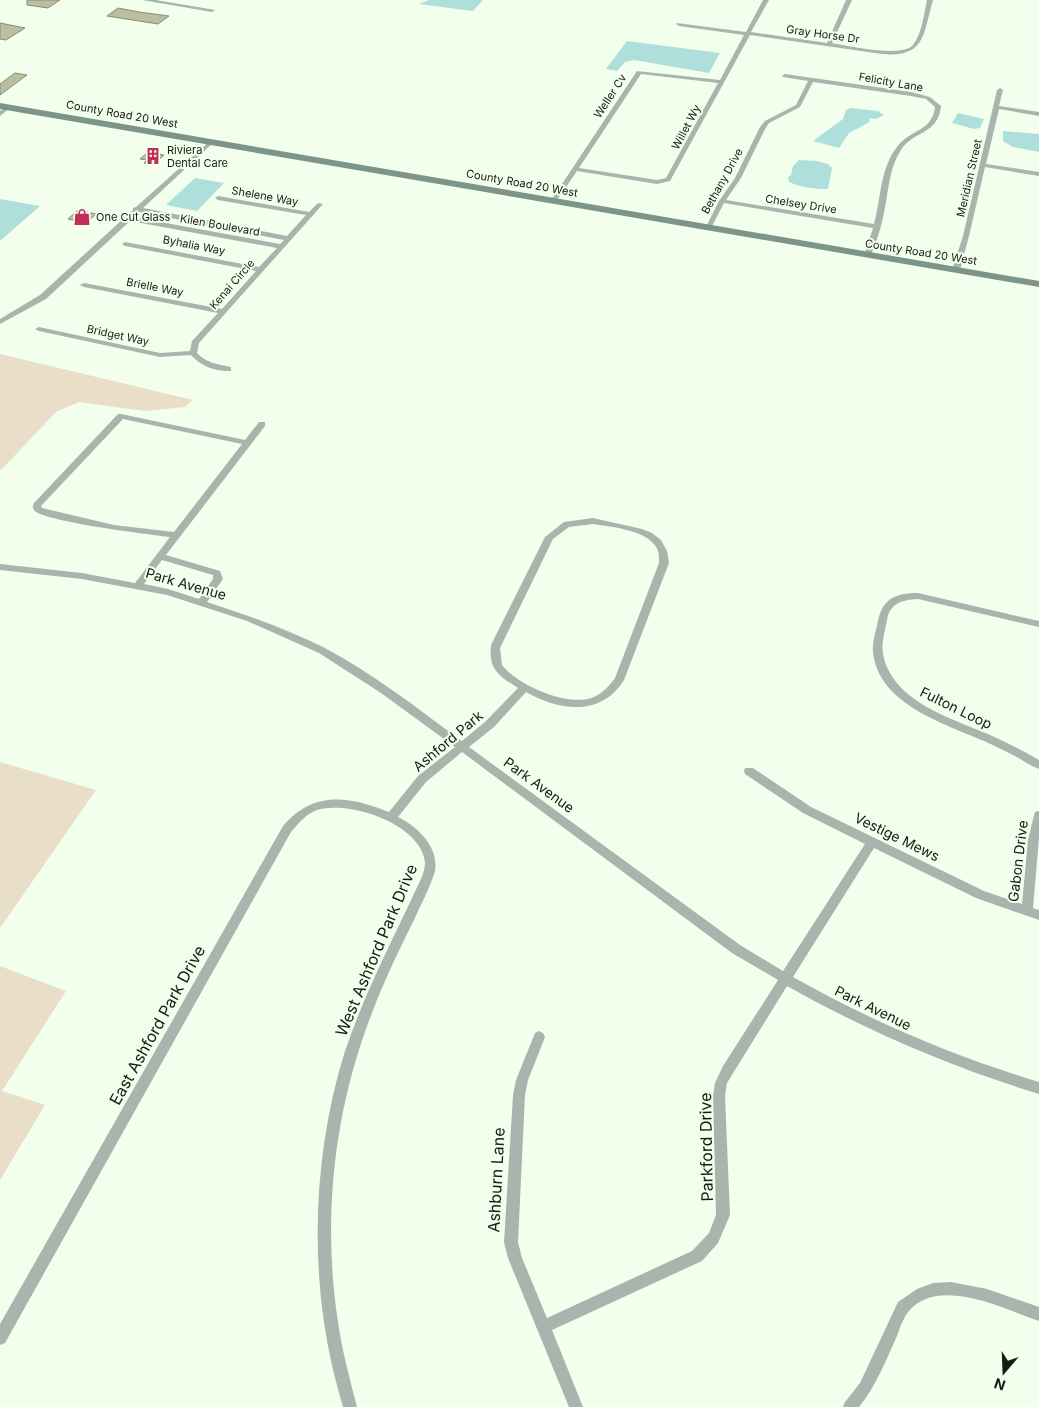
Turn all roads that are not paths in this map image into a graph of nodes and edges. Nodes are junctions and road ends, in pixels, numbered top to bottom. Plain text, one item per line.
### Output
1 (145, 0) edge
2 (766, 0) edge
3 (849, 0) edge
4 (930, 0) edge
5 (212, 10) dead end
6 (679, 24) dead end
7 (748, 34) junction
8 (829, 45) junction
9 (785, 76) dead end
10 (811, 80) junction
11 (722, 82) junction
12 (1000, 90) dead end
13 (996, 107) junction
14 (2, 111) edge
15 (1039, 114) edge
16 (211, 142) junction
17 (982, 165) junction
18 (575, 169) junction
19 (1039, 174) edge
20 (218, 198) dead end
21 (722, 201) junction
22 (553, 202) junction
23 (320, 204) dead end
24 (135, 210) junction
25 (309, 214) junction
26 (126, 218) junction
27 (212, 224) junction
28 (877, 227) junction
29 (708, 229) junction
30 (203, 232) junction
31 (288, 238) junction
32 (125, 244) dead end
33 (280, 246) junction
34 (868, 256) junction
35 (259, 269) junction
36 (956, 270) junction
37 (1039, 284) edge
38 (84, 285) dead end
39 (222, 312) junction
40 (0, 322) edge
41 (39, 329) dead end
42 (193, 353) junction
43 (228, 369) dead end
44 (262, 424) dead end
45 (247, 443) junction
46 (177, 535) junction
47 (160, 556) junction
48 (0, 567) edge
49 (138, 585) junction
50 (202, 602) junction
51 (1039, 624) edge
52 (525, 687) junction
53 (462, 747) junction
54 (1039, 765) edge
55 (749, 771) dead end
56 (1039, 815) edge
57 (392, 818) junction
58 (872, 842) junction
59 (1027, 912) junction
60 (1039, 915) edge
61 (784, 979) junction
62 (539, 1037) dead end
63 (1039, 1088) edge
64 (1039, 1314) edge
65 (543, 1327) junction
66 (0, 1338) edge
67 (350, 1407) edge
68 (576, 1407) edge
69 (850, 1407) edge

1 - 5 street
2 - 7 street, Willet Wy
3 - 8 street
4 - 8 street, Gray Horse Dr
6 - 7 street, Gray Horse Dr
7 - 8 street, Gray Horse Dr
7 - 11 street, Willet Wy
9 - 10 street, Felicity Lane
10 - 21 street, Bethany Drive
10 - 28 street, Felicity Lane
11 - 18 street, Weller Cv
11 - 18 street, Willet Wy
12 - 13 street, Meridian Street
13 - 15 street
13 - 17 street, Meridian Street
14 - 16 street, County Road 20 West
16 - 22 street, County Road 20 West
16 - 24 street
17 - 19 street
17 - 36 street, Meridian Street
18 - 22 street, Weller Cv
20 - 25 street, Shelene Way
21 - 28 street, Chelsey Drive
21 - 29 street, Bethany Drive
22 - 29 street, County Road 20 West
23 - 25 street, Kenai Circle
24 - 26 street
24 - 27 street, Kilen Boulevard
25 - 31 street, Kenai Circle
26 - 30 street, Kilen Boulevard
26 - 40 street
27 - 30 street
27 - 31 street, Kilen Boulevard
28 - 34 street, Felicity Lane
29 - 34 street, County Road 20 West
30 - 33 street, Kilen Boulevard
31 - 33 street, Kenai Circle
32 - 35 street, Byhalia Way
33 - 35 street, Kenai Circle
34 - 36 street, County Road 20 West
35 - 39 street, Kenai Circle
36 - 37 street, County Road 20 West
38 - 39 street, Brielle Way
39 - 42 street, Kenai Circle
41 - 42 street, Bridget Way
42 - 43 street
44 - 45 street
45 - 46 street
45 - 46 street
46 - 47 street
47 - 49 street
47 - 50 street
48 - 49 street, Park Avenue
49 - 50 street, Park Avenue
50 - 53 street, Park Avenue
51 - 54 street, Fulton Loop
52 - 52 street
52 - 53 street, Ashford Park
53 - 57 street, Ashford Park
53 - 61 street, Park Avenue
55 - 58 street, Vestige Mews
56 - 59 street, Gabon Drive
57 - 66 street, East Ashford Park Drive
57 - 67 street, West Ashford Park Drive
58 - 59 street, Vestige Mews
58 - 61 street, Parkford Drive
59 - 60 street, Vestige Mews
61 - 63 street, Park Avenue
61 - 65 street, Parkford Drive
62 - 65 street, Ashburn Lane
64 - 69 street
65 - 68 street, Ashburn Lane

